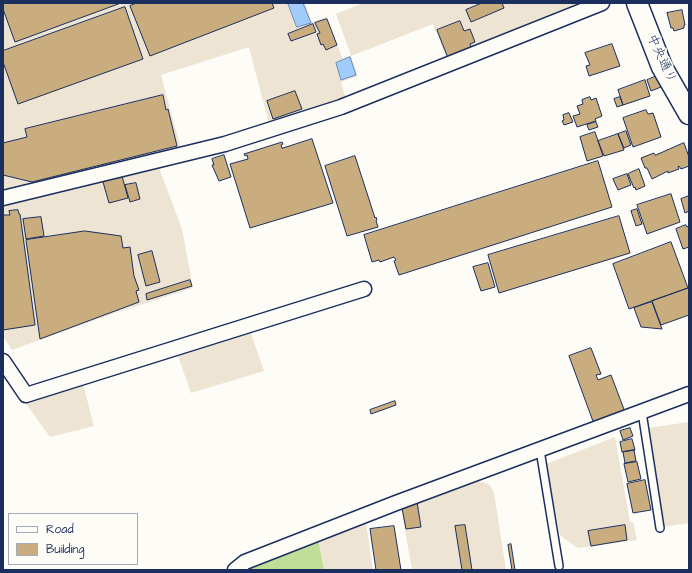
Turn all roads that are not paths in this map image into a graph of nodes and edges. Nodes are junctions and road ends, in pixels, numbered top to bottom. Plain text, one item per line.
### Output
1 (602, 3) edge
2 (637, 3) edge
3 (689, 114) edge
4 (3, 198) edge
5 (364, 289) dead end
6 (3, 361) edge
7 (689, 394) edge
8 (642, 412) junction
9 (540, 450) junction
10 (660, 528) dead end
11 (559, 566) dead end
12 (235, 570) edge

1 - 4 street
2 - 3 street, 中央通り
5 - 6 street
7 - 8 street
8 - 9 street
8 - 10 lane
9 - 11 lane
9 - 12 street

